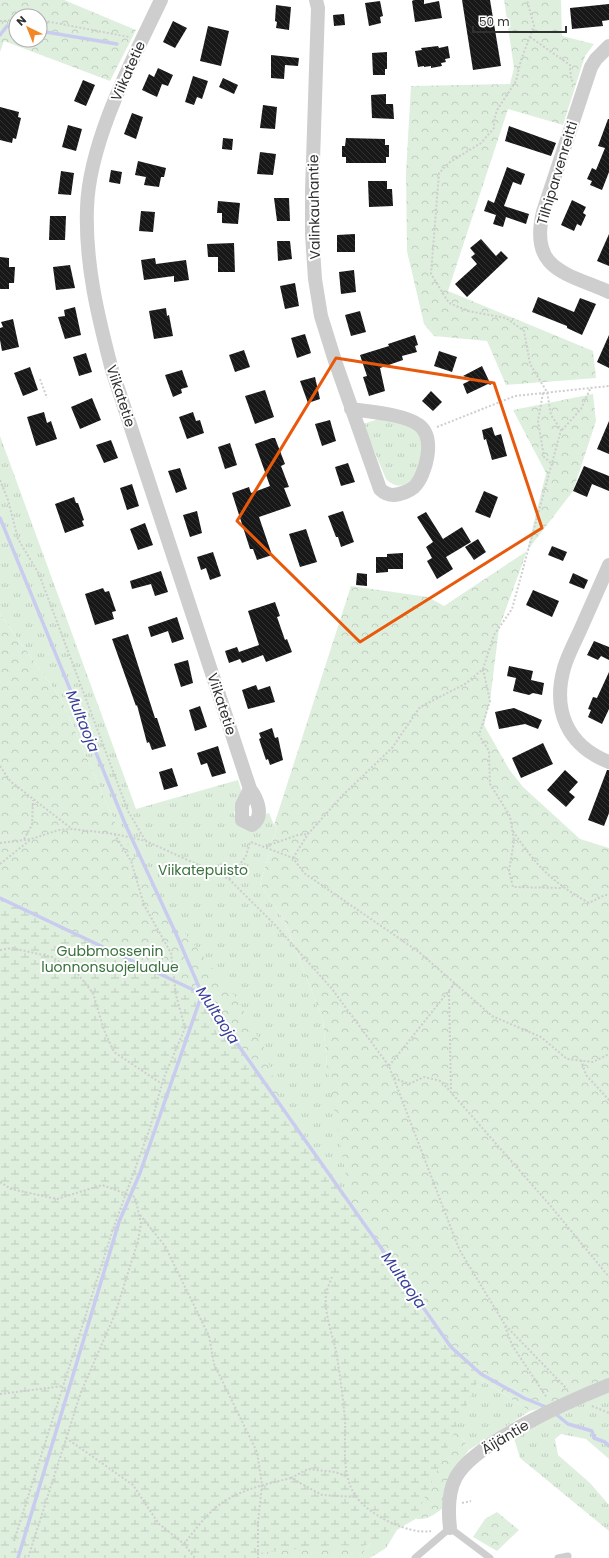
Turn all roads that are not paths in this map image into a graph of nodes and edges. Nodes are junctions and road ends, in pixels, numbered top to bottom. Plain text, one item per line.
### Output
1 (161, 0) edge
2 (316, 0) edge
3 (609, 46) edge
4 (609, 292) edge
5 (351, 409) junction
6 (609, 565) edge
7 (609, 762) edge
8 (252, 825) road end
9 (609, 1385) edge
10 (450, 1528) junction
11 (568, 1556) dead end
12 (416, 1558) edge
13 (490, 1558) edge
14 (558, 1558) edge

1 - 8 street, Viikatetie
2 - 5 street, Valinkauhantie
3 - 4 street, Tilhiparvenreitti
5 - 5 street, Valinkauhantie
6 - 7 street
9 - 10 street, Äijäntie
10 - 12 lane
10 - 13 lane
11 - 14 lane

